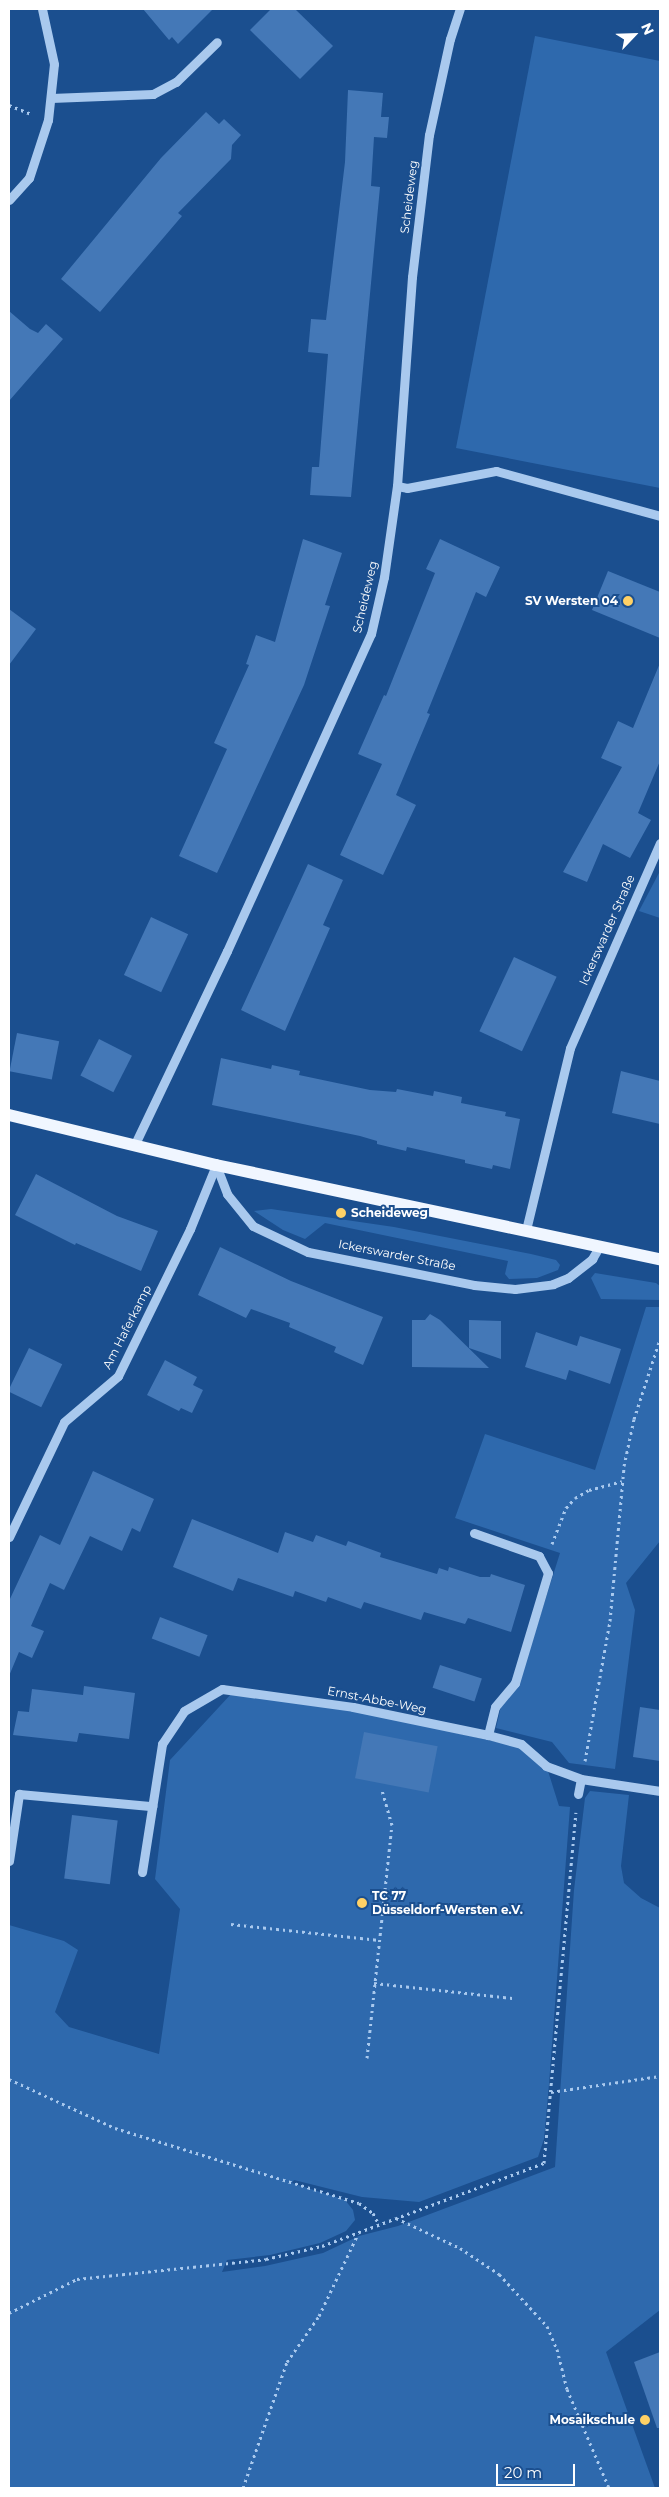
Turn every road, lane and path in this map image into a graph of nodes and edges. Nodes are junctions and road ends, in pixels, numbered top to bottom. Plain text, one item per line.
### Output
1 (42, 9) edge
2 (460, 9) edge
3 (217, 42) dead end
4 (51, 98) junction
5 (9, 105) edge
6 (48, 120) junction
7 (9, 200) edge
8 (397, 486) junction
9 (660, 516) edge
10 (660, 843) edge
11 (9, 1115) edge
12 (134, 1146) junction
13 (216, 1165) junction
14 (526, 1230) junction
15 (599, 1247) junction
16 (660, 1259) edge
17 (660, 1339) edge
18 (622, 1481) junction
19 (474, 1533) dead end
20 (9, 1537) edge
21 (542, 1559) junction
22 (488, 1735) junction
23 (581, 1779) junction
24 (382, 1791) dead end
25 (660, 1791) edge
26 (578, 1794) joint
27 (152, 1806) junction
28 (9, 1861) edge
29 (142, 1872) dead end
30 (231, 1924) dead end
31 (379, 1940) junction
32 (374, 1983) junction
33 (512, 1998) dead end
34 (367, 2058) dead end
35 (660, 2076) edge
36 (9, 2079) edge
37 (551, 2092) junction
38 (396, 2218) junction
39 (379, 2225) junction
40 (358, 2234) junction
41 (9, 2313) edge
42 (243, 2488) edge
43 (609, 2488) edge

1 - 4 street
2 - 8 street, Scheideweg
3 - 4 street
4 - 6 street
5 - 6 path
6 - 7 street
8 - 9 street
8 - 12 street, Scheideweg
10 - 14 street, Ickerswarder Straße
11 - 12 main road
12 - 13 main road
13 - 14 main road
13 - 15 street, Ickerswarder Straße
13 - 20 street, Am Haferkamp
14 - 15 main road
15 - 16 main road
17 - 18 path
18 - 21 path
18 - 23 path
19 - 21 street
21 - 22 street
22 - 23 street, Ernst-Abbe-Weg
22 - 27 street, Ernst-Abbe-Weg
23 - 25 street, Ernst-Abbe-Weg
23 - 26 street
24 - 31 path
26 - 37 path
27 - 28 street
27 - 29 street, Ernst-Abbe-Weg
30 - 31 path
31 - 32 path
32 - 33 path
32 - 34 path
35 - 37 path
36 - 39 path
37 - 38 path
38 - 39 path
38 - 43 path
39 - 40 path
40 - 41 path
40 - 42 path

